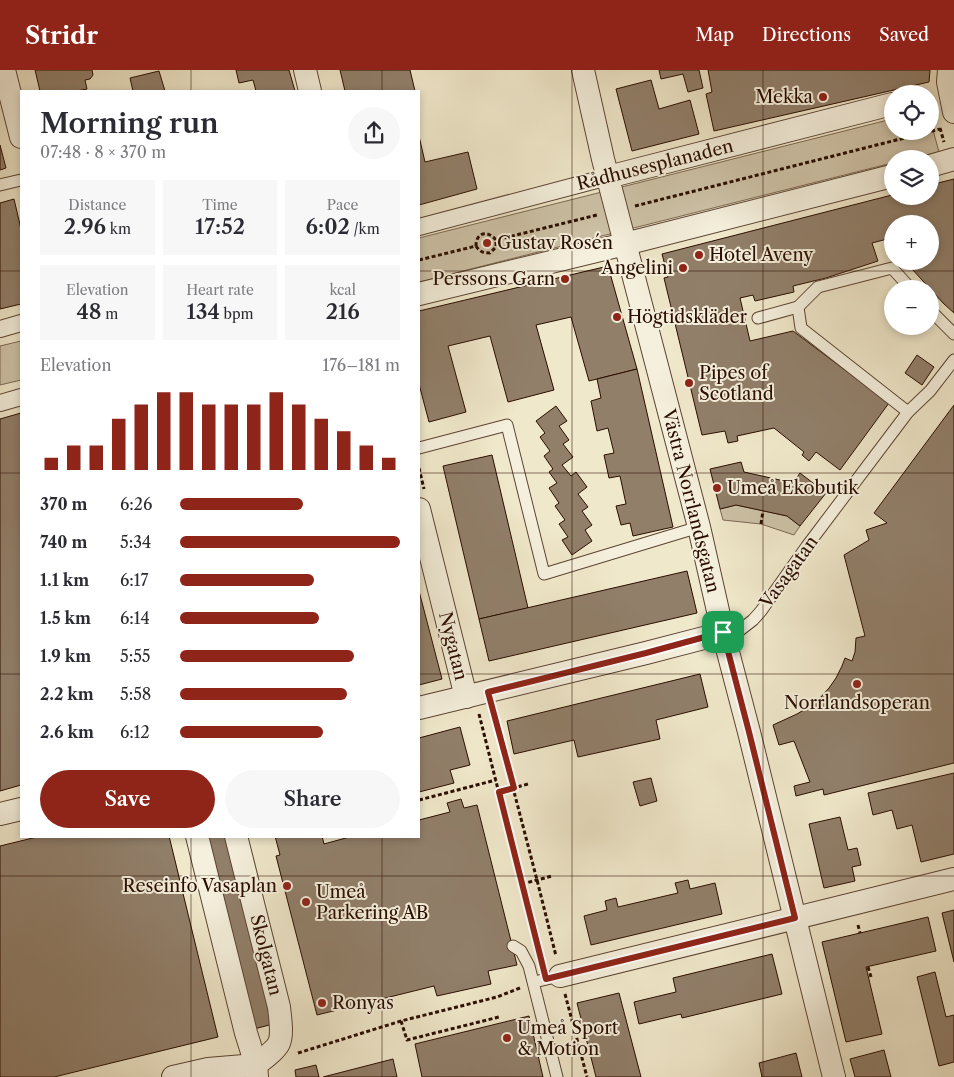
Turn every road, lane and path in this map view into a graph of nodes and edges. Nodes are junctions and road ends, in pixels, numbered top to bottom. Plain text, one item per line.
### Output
1 (4, 70) edge
2 (305, 70) edge
3 (583, 70) edge
4 (310, 90) edge
5 (884, 106) edge
6 (940, 129) dead end
7 (20, 133) edge
8 (954, 159) edge
9 (939, 163) edge
10 (608, 177) junction
11 (884, 178) edge
12 (20, 180) edge
13 (0, 185) edge
14 (616, 210) junction
15 (420, 227) edge
16 (496, 240) junction
17 (625, 244) junction
18 (476, 246) junction
19 (420, 260) edge
20 (902, 280) edge
21 (420, 294) edge
22 (798, 307) junction
23 (758, 318) dead end
24 (939, 319) edge
25 (20, 323) edge
26 (0, 328) edge
27 (954, 334) edge
28 (954, 360) edge
29 (20, 397) edge
30 (0, 403) edge
31 (908, 412) junction
32 (420, 448) edge
33 (763, 511) dead end
34 (420, 512) edge
35 (761, 524) dead end
36 (699, 527) junction
37 (723, 632) junction
38 (476, 694) junction
39 (420, 708) edge
40 (496, 780) junction
41 (528, 784) dead end
42 (514, 788) junction
43 (499, 792) junction
44 (420, 800) edge
45 (20, 809) edge
46 (0, 814) edge
47 (197, 838) edge
48 (237, 838) edge
49 (552, 876) dead end
50 (954, 879) edge
51 (537, 880) junction
52 (522, 884) junction
53 (795, 918) junction
54 (858, 925) dead end
55 (860, 933) dead end
56 (513, 946) dead end
57 (868, 967) dead end
58 (871, 977) dead end
59 (553, 978) junction
60 (534, 982) junction
61 (499, 1017) dead end
62 (401, 1021) junction
63 (295, 1054) dead end
64 (257, 1071) edge
65 (173, 1077) edge
66 (557, 1077) edge
67 (586, 1077) edge
68 (834, 1077) edge

1 - 7 street
2 - 4 street
3 - 10 street, Västra Norrlandsgatan
5 - 10 street, Rådhusesplanaden
6 - 14 path
8 - 9 street
10 - 14 street, Västra Norrlandsgatan
10 - 15 street, Rådhusesplanaden
11 - 17 street
12 - 13 lane
14 - 16 path
14 - 17 street, Västra Norrlandsgatan
16 - 18 path
16 - 18 path
17 - 21 street
17 - 36 street, Västra Norrlandsgatan
18 - 19 path
20 - 22 lane
22 - 23 lane
22 - 31 lane
24 - 27 lane
25 - 26 street
28 - 31 lane
29 - 30 street
31 - 37 lane, Vasagatan
32 - 36 lane
33 - 35 path
34 - 38 street, Nygatan
36 - 37 street, Västra Norrlandsgatan
37 - 38 street, Vasagatan
37 - 53 street, Västra Norrlandsgatan
38 - 39 street, Vasagatan
38 - 40 path, Nygatan
38 - 42 path
40 - 43 path, Nygatan
40 - 44 path
41 - 42 path
42 - 43 path
42 - 51 path
43 - 52 path, Nygatan
45 - 46 street
47 - 64 street
48 - 64 street, Skolgatan
49 - 51 path
50 - 53 street
51 - 52 path
51 - 59 path
52 - 59 path, Nygatan
53 - 59 street
53 - 68 street, Västra Norrlandsgatan
54 - 55 path
56 - 60 lane
57 - 58 path
59 - 60 lane
59 - 67 path
60 - 62 path
60 - 66 lane
61 - 62 path
62 - 63 path
64 - 65 street

